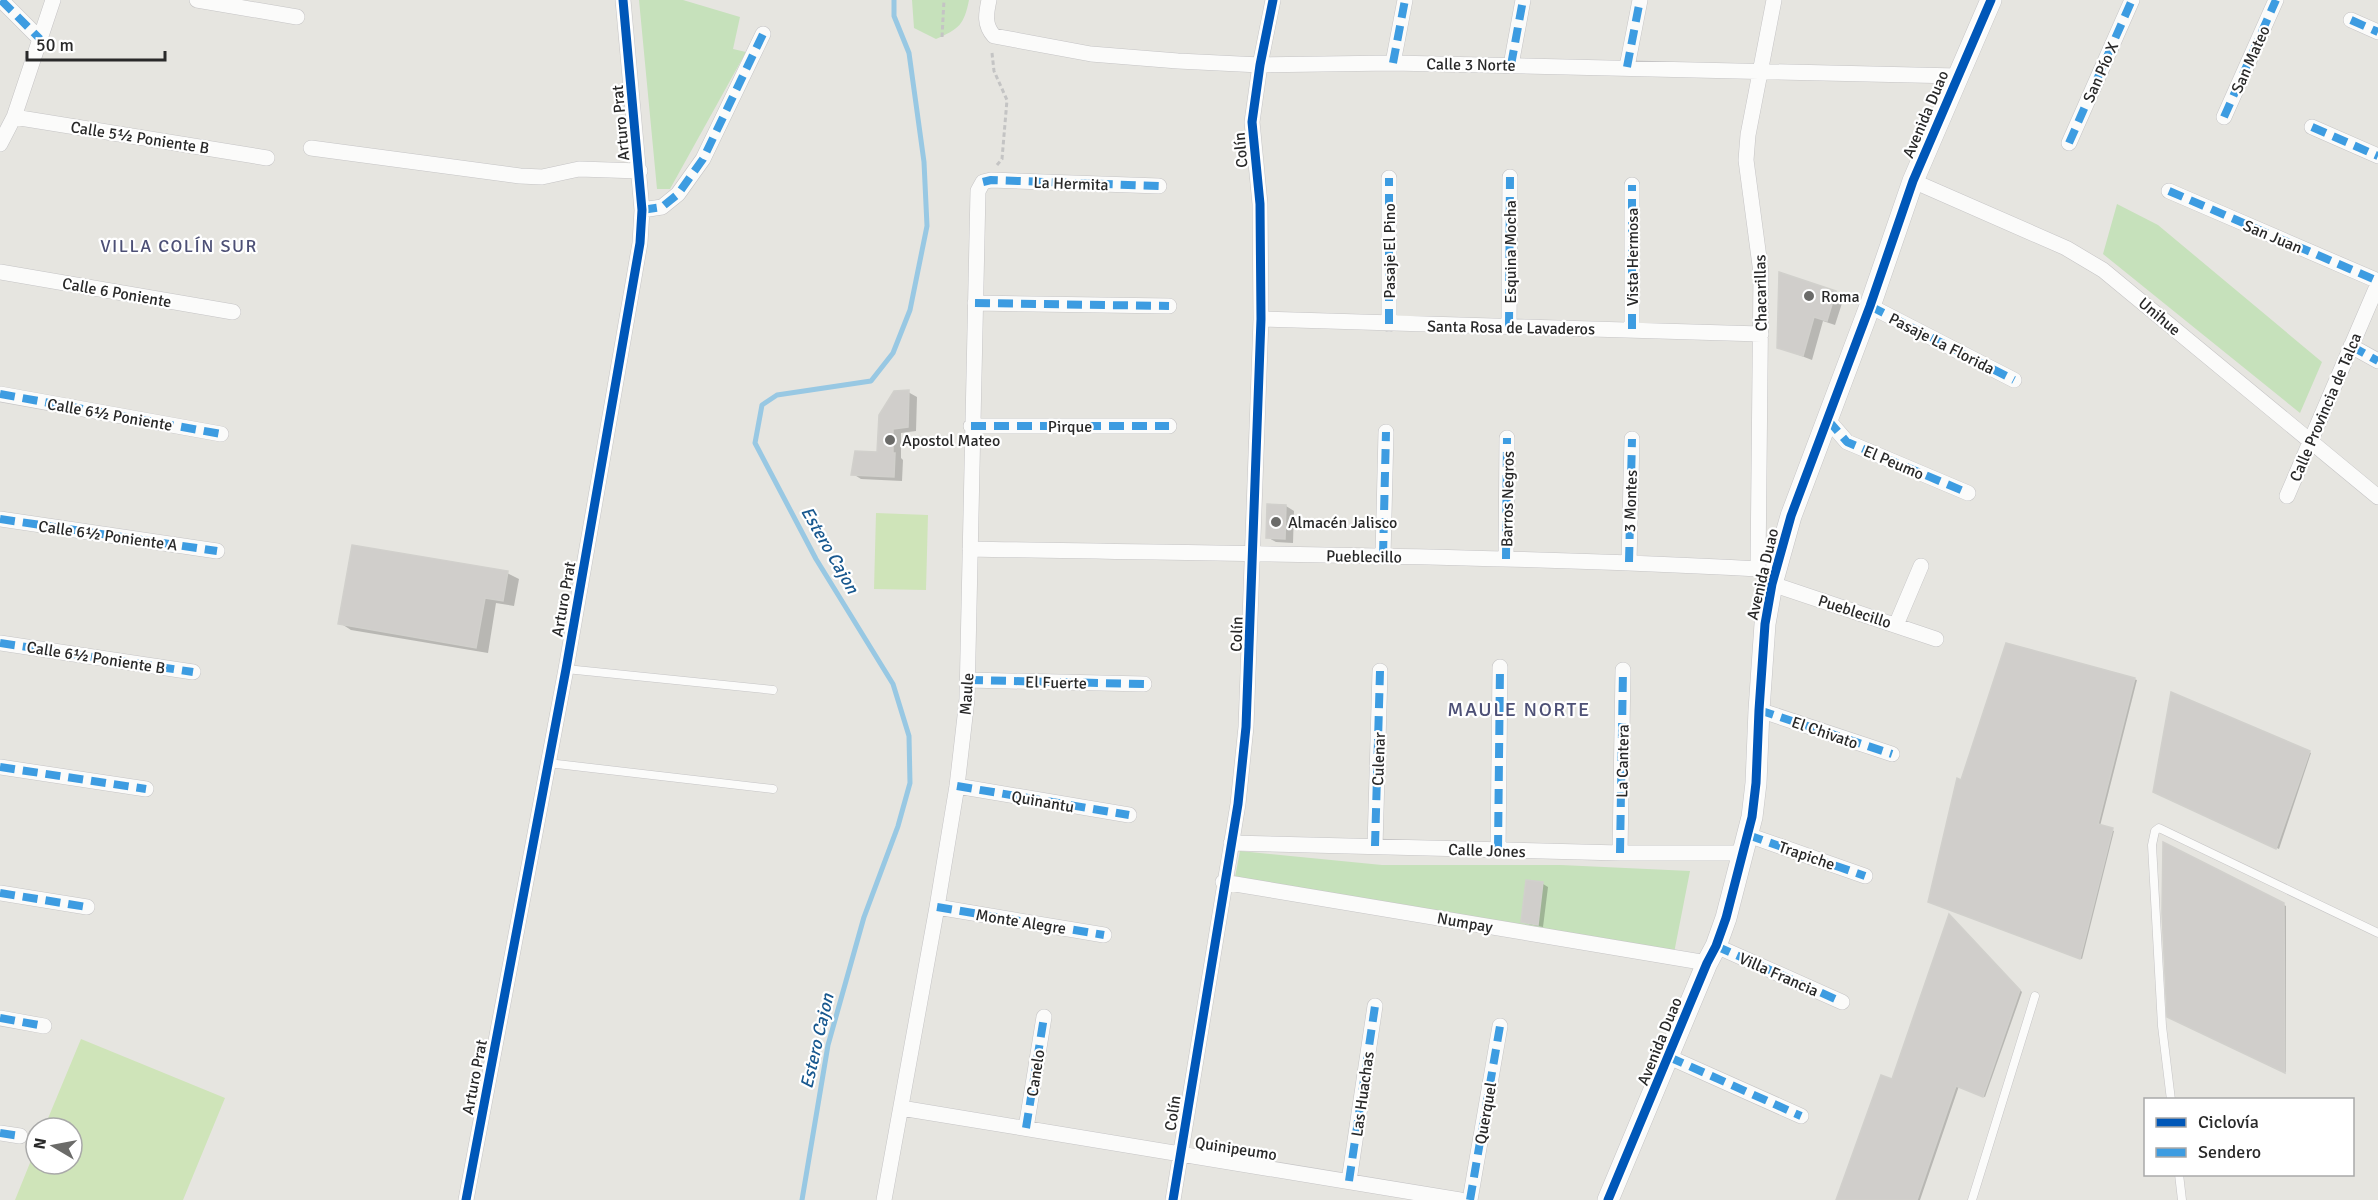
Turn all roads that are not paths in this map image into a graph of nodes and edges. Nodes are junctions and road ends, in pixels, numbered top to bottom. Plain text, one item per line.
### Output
1 (1, 0) edge
2 (53, 0) edge
3 (197, 0) edge
4 (623, 0) edge
5 (989, 0) edge
6 (1273, 0) edge
7 (1405, 0) edge
8 (1523, 0) edge
9 (1640, 0) edge
10 (1774, 0) edge
11 (1991, 0) edge
12 (2132, 0) edge
13 (2276, 0) edge
14 (297, 17) dead end
15 (2351, 20) dead end
16 (2378, 32) edge
17 (763, 34) dead end
18 (40, 39) junction
19 (1393, 63) junction
20 (1260, 64) junction
21 (1511, 65) junction
22 (1627, 67) junction
23 (1760, 71) junction
24 (1957, 76) junction
25 (14, 117) junction
26 (2224, 117) dead end
27 (2312, 127) dead end
28 (2069, 143) dead end
29 (0, 144) edge
30 (311, 148) dead end
31 (2378, 156) edge
32 (267, 158) dead end
33 (640, 171) junction
34 (1510, 177) dead end
35 (1389, 178) dead end
36 (983, 182) joint
37 (1913, 182) junction
38 (1632, 185) dead end
39 (1159, 186) dead end
40 (2169, 190) dead end
41 (642, 210) junction
42 (0, 272) edge
43 (2378, 282) edge
44 (975, 303) junction
45 (1169, 306) dead end
46 (1870, 306) junction
47 (234, 312) dead end
48 (1261, 319) junction
49 (1389, 324) junction
50 (1509, 327) junction
51 (1632, 329) junction
52 (1761, 334) junction
53 (2351, 346) junction
54 (2378, 361) edge
55 (2014, 380) dead end
56 (0, 394) edge
57 (1828, 420) junction
58 (971, 426) junction
59 (1170, 426) dead end
60 (1386, 432) dead end
61 (221, 434) dead end
62 (1508, 438) dead end
63 (1632, 439) dead end
64 (2311, 442) junction
65 (1968, 493) dead end
66 (2287, 496) dead end
67 (2378, 497) edge
68 (0, 519) edge
69 (970, 549) junction
70 (217, 551) dead end
71 (1254, 554) junction
72 (1383, 556) junction
73 (1506, 559) junction
74 (1629, 562) junction
75 (1921, 566) dead end
76 (1765, 576) junction
77 (1896, 625) junction
78 (1936, 639) dead end
79 (0, 643) edge
80 (1500, 667) dead end
81 (566, 669) junction
82 (1623, 670) dead end
83 (1380, 671) dead end
84 (193, 672) dead end
85 (968, 680) junction
86 (1144, 684) dead end
87 (773, 690) dead end
88 (1759, 710) junction
89 (1892, 754) dead end
90 (548, 763) junction
91 (0, 767) edge
92 (957, 786) junction
93 (146, 789) dead end
94 (773, 789) dead end
95 (1129, 815) dead end
96 (1231, 843) junction
97 (1746, 844) junction
98 (1375, 846) junction
99 (1498, 850) junction
100 (1620, 853) junction
101 (1865, 876) dead end
102 (1223, 882) junction
103 (0, 893) edge
104 (87, 907) dead end
105 (937, 908) junction
106 (2378, 933) edge
107 (1104, 935) dead end
108 (1712, 955) junction
109 (2035, 996) dead end
110 (1842, 1002) dead end
111 (1375, 1006) dead end
112 (1044, 1017) dead end
113 (0, 1018) edge
114 (44, 1026) dead end
115 (1500, 1026) dead end
116 (1669, 1058) junction
117 (2171, 1098) edge
118 (900, 1108) junction
119 (1801, 1116) dead end
120 (1026, 1128) junction
121 (0, 1133) edge
122 (20, 1136) dead end
123 (1180, 1154) junction
124 (2180, 1176) edge
125 (1349, 1182) junction
126 (466, 1200) edge
127 (884, 1200) edge
128 (1173, 1200) edge
129 (1460, 1200) edge
130 (1470, 1200) edge
131 (1608, 1200) edge
132 (1972, 1200) edge
133 (2182, 1200) edge

1 - 18 street
2 - 18 street
3 - 14 street
4 - 33 street, Arturo Prat
5 - 20 street, Calle 3 Norte
6 - 20 street, Colín
7 - 19 street
8 - 21 street
9 - 22 street
10 - 23 street, Chacarillas
11 - 24 street, Avenida Duao
12 - 28 street, San Pío X
13 - 26 street, San Mateo
15 - 16 street
17 - 41 street
18 - 25 street
19 - 20 street, Calle 3 Norte
19 - 21 street, Calle 3 Norte
20 - 48 street, Colín
21 - 22 street, Calle 3 Norte
22 - 23 street, Calle 3 Norte
23 - 24 street, Calle 3 Norte
23 - 52 street, Chacarillas
24 - 37 street, Avenida Duao
25 - 29 street
25 - 32 street, Calle 5½ Poniente B
27 - 31 street
30 - 33 street
33 - 41 street, Arturo Prat
34 - 50 street, Esquina Mocha
35 - 49 street, Pasaje El Pino
36 - 39 street, La Hermita
36 - 44 street, Maule
37 - 46 street, Avenida Duao
37 - 64 street, Unihue
38 - 51 street, Vista Hermosa
40 - 43 street, San Juan
41 - 81 street, Arturo Prat
42 - 47 street, Calle 6 Poniente
43 - 53 street, Calle Provincia de Talca
44 - 45 street
44 - 58 street, Maule
46 - 55 street, Pasaje La Florida
46 - 57 street, Avenida Duao
48 - 49 street, Santa Rosa de Lavaderos
48 - 71 street, Colín
49 - 50 street, Santa Rosa de Lavaderos
50 - 51 street, Santa Rosa de Lavaderos
51 - 52 street, Santa Rosa de Lavaderos
52 - 76 street, Chacarillas
53 - 54 street
53 - 64 street, Calle Provincia de Talca
56 - 61 street, Calle 6½ Poniente
57 - 65 street, El Peumo
57 - 76 street, Avenida Duao
58 - 59 street, Pirque
58 - 69 street, Maule
60 - 72 street
62 - 73 street, Barros Negros
63 - 74 street, 3 Montes
64 - 66 street, Calle Provincia de Talca
64 - 67 street, Unihue
68 - 70 street, Calle 6½ Poniente A
69 - 71 street, Pueblecillo
69 - 85 street, Maule
71 - 72 street, Pueblecillo
71 - 96 street, Colín
72 - 73 street, Pueblecillo
73 - 74 street, Pueblecillo
74 - 76 street, Pueblecillo
75 - 77 street
76 - 77 street, Pueblecillo
76 - 88 street, Avenida Duao
77 - 78 street, Pueblecillo
79 - 84 street, Calle 6½ Poniente B
80 - 99 street
81 - 87 lane
81 - 90 street, Arturo Prat
82 - 100 street, La Cantera
83 - 98 street, Culenar
85 - 86 street, El Fuerte
85 - 92 street, Maule
88 - 89 street, El Chivato
88 - 97 street, Avenida Duao
90 - 94 lane
90 - 126 street, Arturo Prat
91 - 93 street
92 - 95 street, Quinantu
92 - 105 street, Maule
96 - 98 street, Calle Jones
96 - 102 street, Colín
97 - 100 street, Calle Jones
97 - 101 street, Trapiche
97 - 108 street, Avenida Duao
98 - 99 street, Calle Jones
99 - 100 street, Calle Jones
102 - 108 street, Numpay
102 - 123 street, Colín
103 - 104 street
105 - 107 street, Monte Alegre
105 - 118 street, Maule
106 - 117 lane
108 - 110 street, Villa Francia
108 - 116 street, Avenida Duao
109 - 132 lane
111 - 125 street, Las Huachas
112 - 120 street, Canelo
113 - 114 street
115 - 130 street, Querquel
116 - 119 street
116 - 131 street, Avenida Duao
118 - 120 street, Quinipeumo
118 - 127 street, Maule
120 - 123 street, Quinipeumo
121 - 122 street
123 - 125 street, Quinipeumo
123 - 128 street, Colín
124 - 133 lane
125 - 129 street, Quinipeumo

